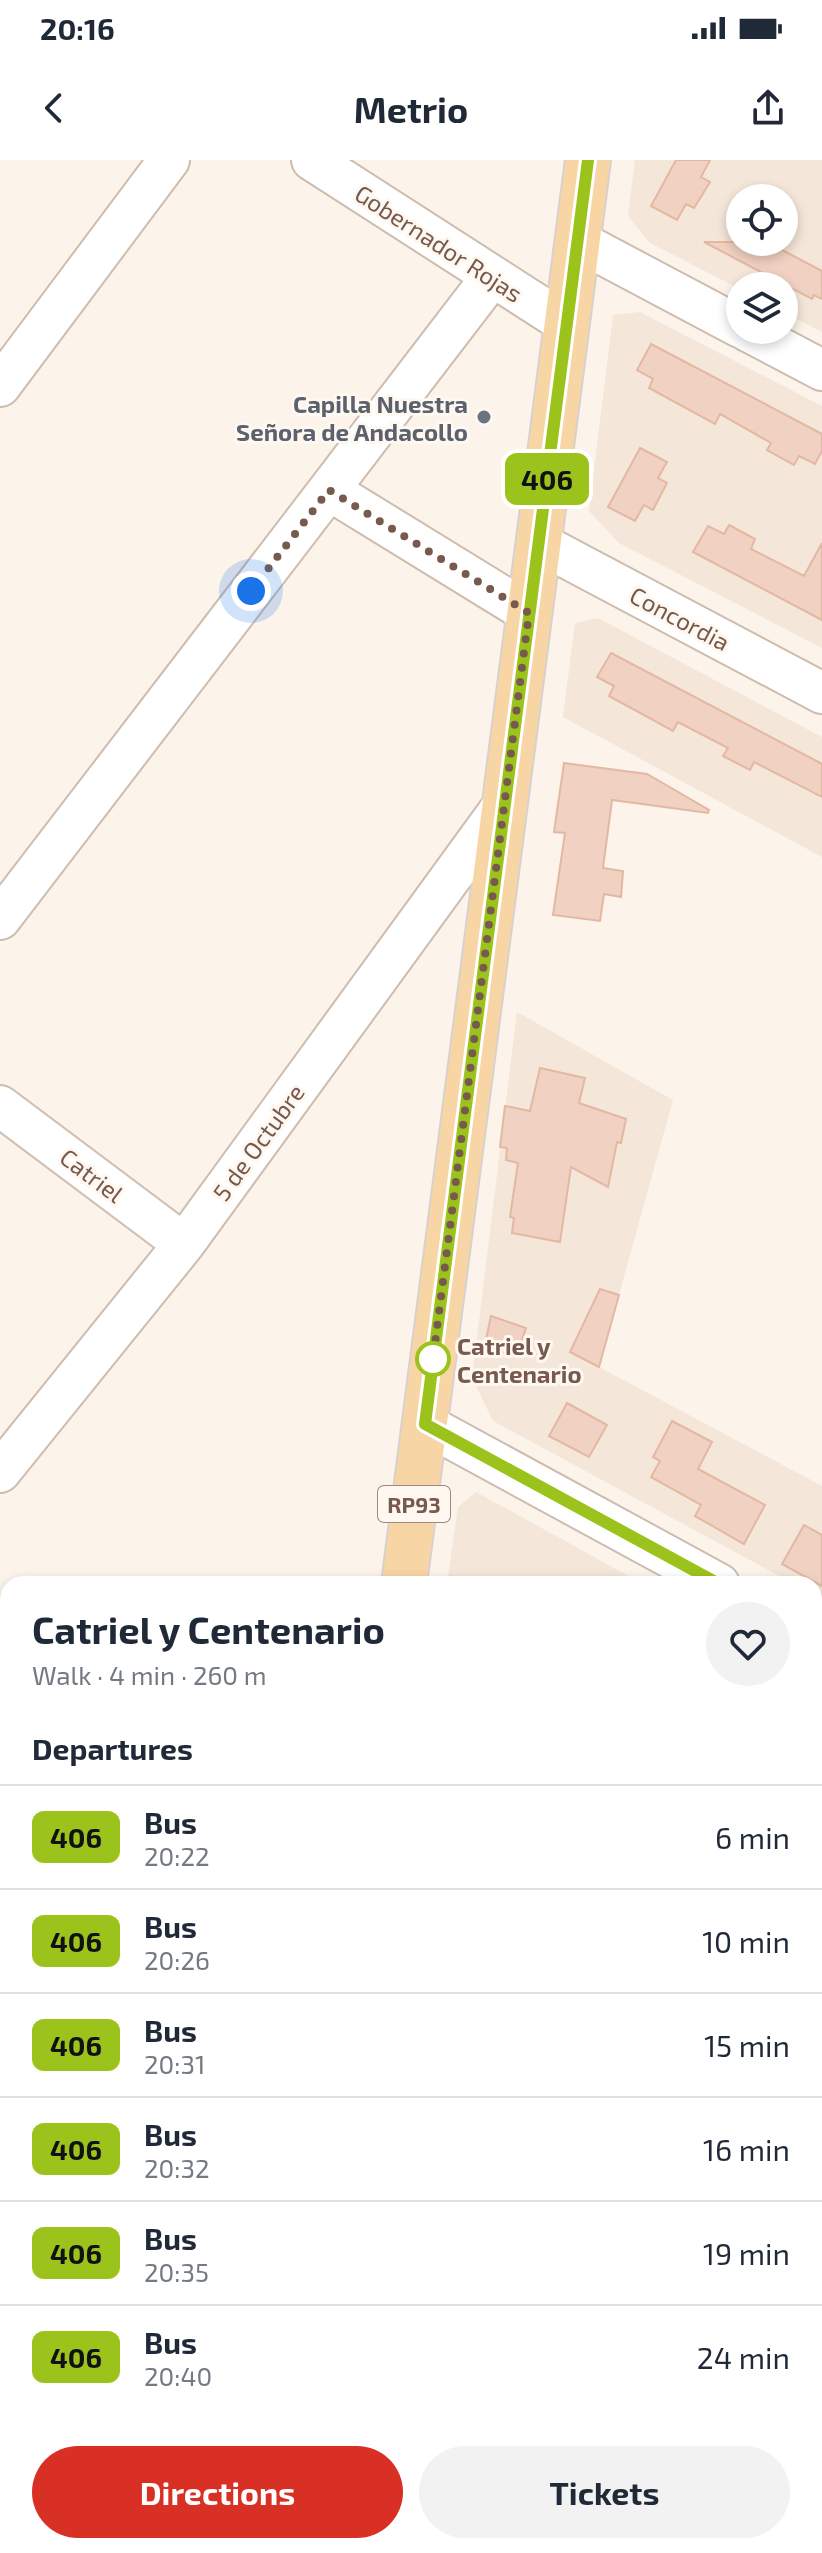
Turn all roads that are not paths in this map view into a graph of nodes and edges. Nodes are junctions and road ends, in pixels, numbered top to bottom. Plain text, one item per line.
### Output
1 (169, 160) edge
2 (312, 160) edge
3 (588, 160) edge
4 (578, 241) junction
5 (491, 278) junction
6 (726, 320) edge
7 (567, 324) junction
8 (773, 344) edge
9 (822, 370) edge
10 (0, 386) edge
11 (329, 490) junction
12 (539, 543) junction
13 (529, 613) junction
14 (822, 693) edge
15 (505, 803) junction
16 (0, 919) edge
17 (0, 1106) edge
18 (184, 1244) junction
19 (425, 1424) junction
20 (0, 1472) edge
21 (405, 1576) edge
22 (704, 1576) edge

1 - 10 street
2 - 5 street, Gobernador Rojas
3 - 4 main road, RP93
4 - 6 street
4 - 7 main road, RP93
5 - 7 street, Gobernador Rojas
5 - 11 street
7 - 12 main road, RP93
8 - 9 street
11 - 13 street
11 - 16 street
12 - 13 main road, RP93
12 - 14 street, Concordia
13 - 15 main road, RP93
15 - 18 street, 5 de Octubre
15 - 19 main road, RP93
17 - 18 street, Catriel
18 - 20 street, 5 de Octubre
19 - 21 main road, RP93
19 - 22 street

